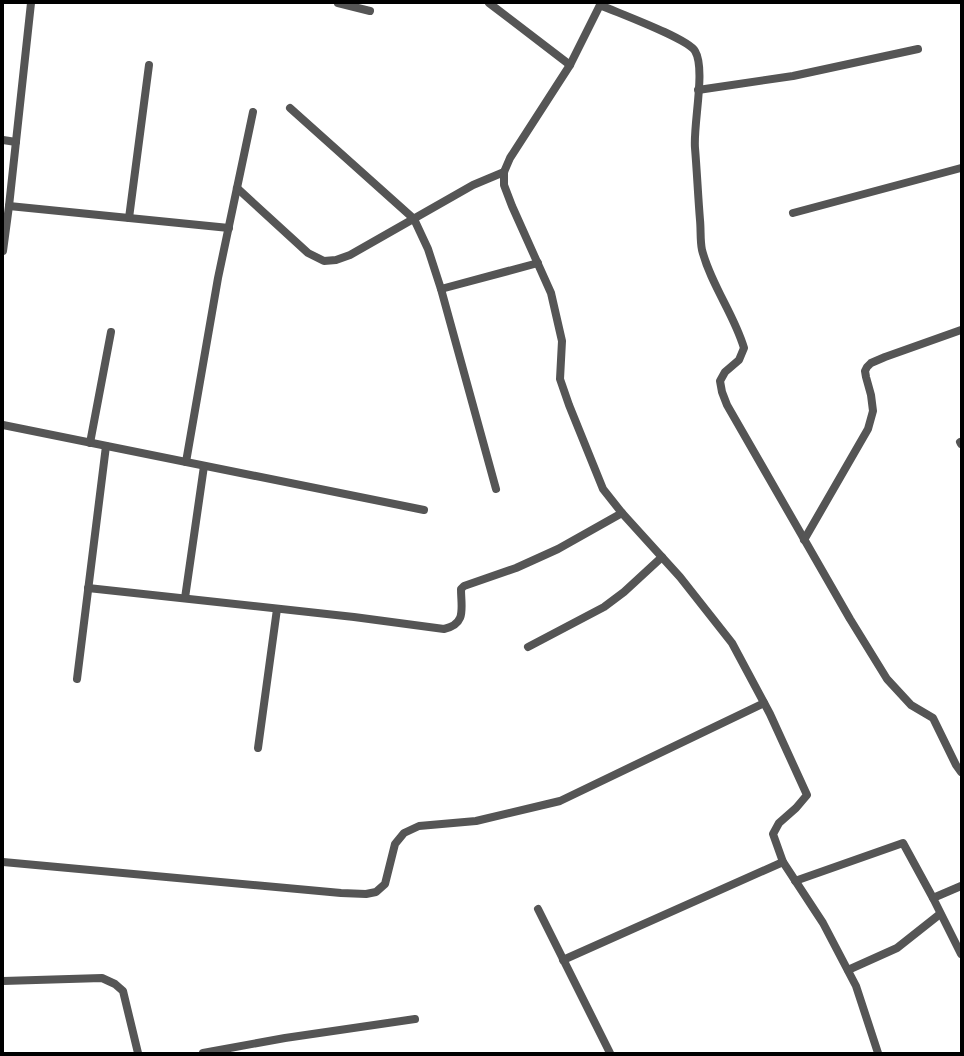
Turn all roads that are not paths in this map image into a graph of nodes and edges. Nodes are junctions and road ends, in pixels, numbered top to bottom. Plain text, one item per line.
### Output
1 (31, 3) edge
2 (338, 3) edge
3 (489, 3) edge
4 (601, 4) edge
5 (370, 11) dead end
6 (918, 49) dead end
7 (149, 65) dead end
8 (570, 65) junction
9 (698, 90) junction
10 (290, 108) dead end
11 (253, 112) dead end
12 (3, 140) edge
13 (16, 142) junction
14 (961, 168) edge
15 (504, 172) junction
16 (237, 188) junction
17 (9, 206) junction
18 (793, 213) dead end
19 (129, 218) junction
20 (414, 219) junction
21 (229, 228) junction
22 (3, 251) edge
23 (538, 263) junction
24 (441, 289) junction
25 (961, 330) edge
26 (111, 332) dead end
27 (3, 425) edge
28 (90, 443) junction
29 (106, 446) junction
30 (186, 462) junction
31 (204, 466) junction
32 (496, 489) dead end
33 (424, 510) dead end
34 (622, 513) junction
35 (804, 540) junction
36 (662, 557) junction
37 (88, 588) junction
38 (185, 598) junction
39 (278, 608) junction
40 (528, 647) dead end
41 (77, 679) dead end
42 (764, 703) junction
43 (258, 748) dead end
44 (961, 772) edge
45 (3, 862) edge
46 (783, 862) junction
47 (795, 881) junction
48 (961, 886) edge
49 (933, 898) junction
50 (538, 909) dead end
51 (940, 914) junction
52 (961, 954) edge
53 (563, 960) junction
54 (848, 970) junction
55 (3, 981) edge
56 (415, 1019) dead end
57 (138, 1053) edge
58 (202, 1053) edge
59 (610, 1053) edge
60 (878, 1053) edge

1 - 13 street
2 - 5 street
3 - 8 street
4 - 8 street
4 - 9 street
6 - 9 street
7 - 19 street
8 - 15 street
9 - 35 street
10 - 20 street
11 - 16 street
12 - 13 street
13 - 17 street
14 - 18 street
15 - 20 street
15 - 23 street
16 - 20 street
16 - 21 street
17 - 19 street
17 - 22 street
19 - 21 street
20 - 24 street
21 - 30 street
23 - 24 street
23 - 34 street
24 - 32 street
25 - 35 street
26 - 28 street
27 - 28 street
28 - 29 street
29 - 30 street
29 - 37 street
30 - 31 street
31 - 33 street
31 - 38 street
34 - 36 street
34 - 39 street
35 - 44 street
36 - 40 street
36 - 42 street
37 - 38 street
37 - 41 street
38 - 39 street
39 - 43 street
42 - 45 street
42 - 46 street
46 - 47 street
46 - 53 street
47 - 49 street
47 - 54 street
48 - 49 street
49 - 51 street
50 - 53 street
51 - 52 street
51 - 54 street
53 - 59 street
54 - 60 street
55 - 57 street
56 - 58 street

